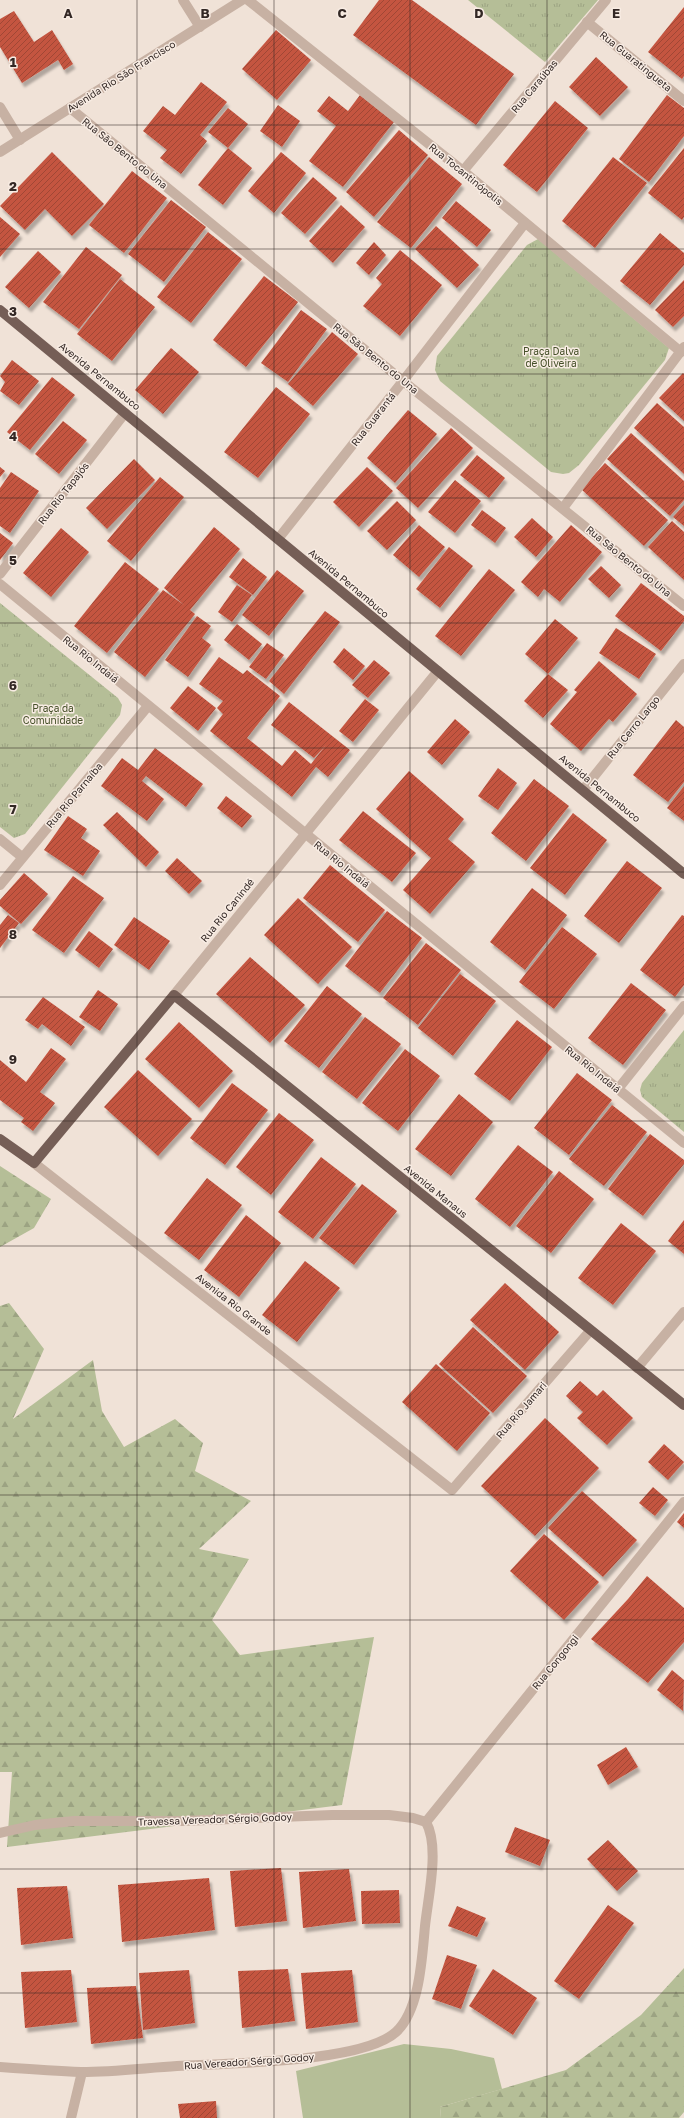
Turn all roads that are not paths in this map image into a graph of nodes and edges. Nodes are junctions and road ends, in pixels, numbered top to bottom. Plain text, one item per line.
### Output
1 (183, 0) edge
2 (242, 0) edge
3 (248, 0) edge
4 (606, 0) edge
5 (587, 22) junction
6 (200, 27) junction
7 (684, 101) edge
8 (0, 107) edge
9 (70, 108) junction
10 (20, 140) junction
11 (0, 152) edge
12 (463, 171) junction
13 (525, 222) junction
14 (0, 310) edge
15 (682, 350) edge
16 (403, 381) junction
17 (125, 413) junction
18 (562, 508) junction
19 (278, 539) junction
20 (0, 574) edge
21 (0, 584) edge
22 (684, 606) edge
23 (684, 664) edge
24 (438, 671) junction
25 (148, 706) junction
26 (583, 790) junction
27 (304, 834) junction
28 (0, 839) edge
29 (22, 857) junction
30 (684, 874) edge
31 (0, 885) edge
32 (174, 995) junction
33 (684, 1006) edge
34 (618, 1089) junction
35 (0, 1139) edge
36 (684, 1143) edge
37 (34, 1163) junction
38 (684, 1312) edge
39 (590, 1331) junction
40 (637, 1368) junction
41 (684, 1405) edge
42 (452, 1490) joint
43 (684, 1502) edge
44 (426, 1822) junction
45 (2, 1832) edge
46 (0, 2067) edge
47 (82, 2072) junction
48 (71, 2118) edge

1 - 6 street
2 - 6 street, Avenida Rio São Francisco
3 - 12 street, Rua Tocantinópolis
4 - 5 street, Rua Caraúbas
5 - 7 street, Rua Guaratingueta
5 - 12 street, Rua Caraúbas
6 - 9 street, Avenida Rio São Francisco
8 - 10 street
9 - 10 street, Avenida Rio São Francisco
9 - 16 street, Rua São Bento do Una
10 - 11 street, Avenida Rio São Francisco
12 - 13 street, Rua Tocantinópolis
13 - 15 street, Rua Tocantinópolis
13 - 16 street, Rua Guarantá
14 - 17 main road, Avenida Pernambuco
15 - 18 street, Rua Tocantinópolis
16 - 18 street, Rua São Bento do Una
16 - 19 street, Rua Guarantá
17 - 19 main road, Avenida Pernambuco
17 - 20 street, Rua Rio Tapajós
18 - 22 street, Rua São Bento do Una
19 - 24 main road, Avenida Pernambuco
21 - 25 street, Rua Rio Indaiá
23 - 26 street, Rua Cerro Largo
24 - 26 main road, Avenida Pernambuco
24 - 27 street, Rua Rio Canindé
25 - 27 street, Rua Rio Indaiá
25 - 29 street, Rua Rio Parnaíba
26 - 30 main road, Avenida Pernambuco
27 - 32 street, Rua Rio Canindé
27 - 34 street, Rua Rio Indaiá
28 - 29 street
29 - 31 street, Rua Rio Parnaíba
32 - 37 main road, Rua Rio Canindé
32 - 39 main road, Avenida Manaus
33 - 34 street
34 - 36 street, Rua Rio Indaiá
35 - 37 main road, Avenida Rio Grande
37 - 42 street, Avenida Rio Grande
38 - 40 street
39 - 40 main road, Avenida Manaus
39 - 42 street, Rua Rio Jamari
40 - 41 main road, Avenida Manaus
43 - 44 street, Rua Congongi
44 - 45 street, Travessa Vereador Sérgio Godoy
44 - 47 street, Rua Vereador Sérgio Godoy
46 - 47 street, Rua Vereador Sérgio Godoy
47 - 48 street

